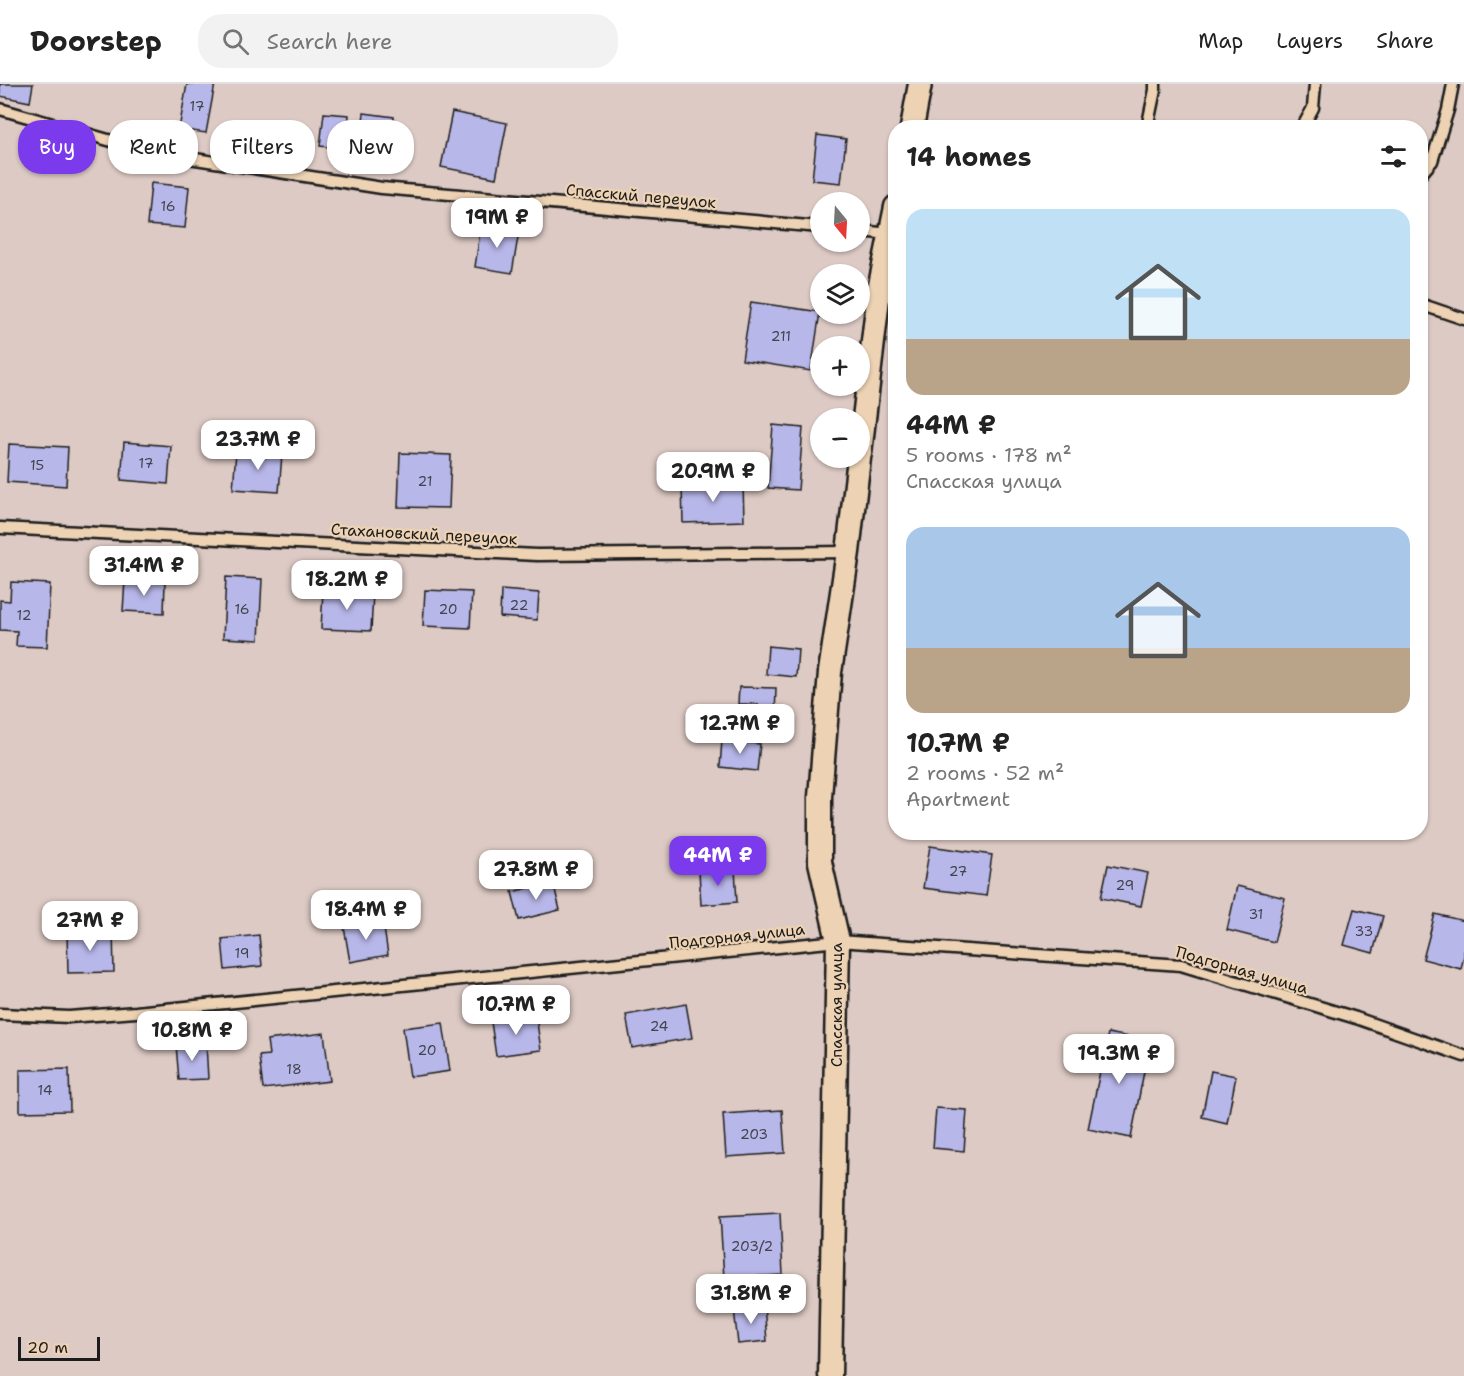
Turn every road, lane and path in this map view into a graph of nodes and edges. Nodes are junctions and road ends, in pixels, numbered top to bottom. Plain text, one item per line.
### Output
1 (920, 84) edge
2 (1155, 84) edge
3 (1315, 84) edge
4 (1453, 84) edge
5 (0, 109) edge
6 (913, 120) edge
7 (1149, 120) edge
8 (1306, 120) edge
9 (1428, 166) edge
10 (810, 226) edge
11 (870, 232) edge
12 (888, 234) edge
13 (888, 271) edge
14 (887, 289) edge
15 (1428, 307) edge
16 (1464, 319) edge
17 (867, 408) edge
18 (858, 468) edge
19 (0, 528) edge
20 (848, 552) junction
21 (838, 940) junction
22 (0, 1014) edge
23 (1464, 1056) edge
24 (830, 1376) edge

1 - 6 street
2 - 7 lane
3 - 8 lane
4 - 9 lane
5 - 10 lane, Спасский переулок
11 - 12 lane
13 - 14 street
14 - 17 street
15 - 16 lane
18 - 20 street, Спасская улица
19 - 20 lane, Стахановский переулок
20 - 21 street, Спасская улица
21 - 22 lane, Подгорная улица
21 - 23 lane, Подгорная улица
21 - 24 street, Спасская улица

